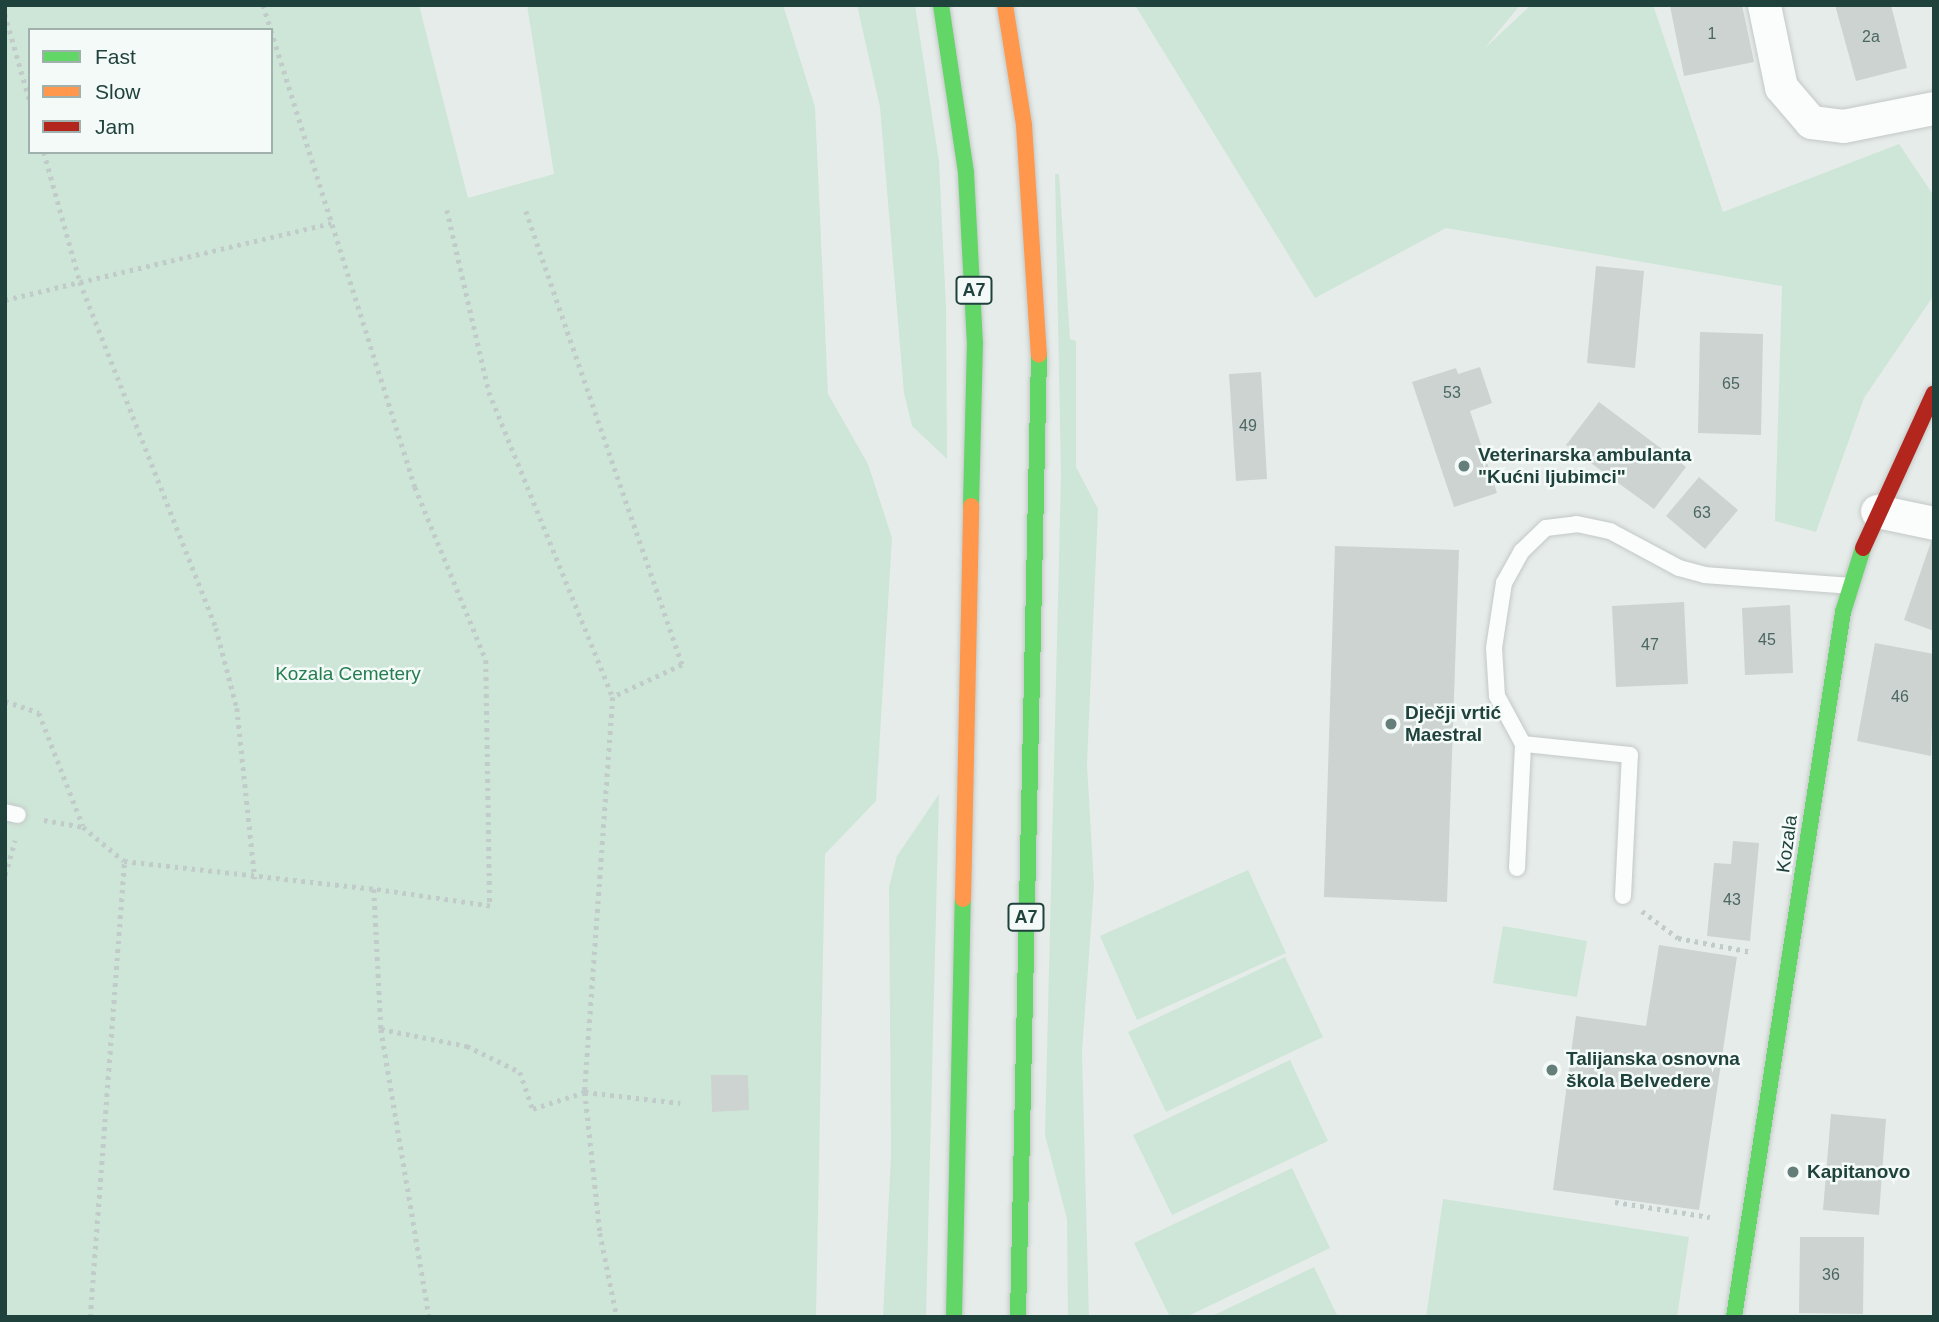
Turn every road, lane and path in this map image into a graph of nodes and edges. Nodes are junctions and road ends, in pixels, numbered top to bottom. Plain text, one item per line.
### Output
1 (263, 5) edge
2 (941, 5) edge
3 (1005, 5) edge
4 (1763, 5) edge
5 (5, 14) edge
6 (270, 28) edge
7 (273, 36) edge
8 (28, 95) edge
9 (1934, 108) edge
10 (45, 154) edge
11 (447, 210) dead end
12 (526, 211) dead end
13 (331, 223) junction
14 (80, 282) junction
15 (5, 300) edge
16 (1934, 393) edge
17 (1877, 511) junction
18 (1934, 523) edge
19 (1851, 586) junction
20 (613, 697) junction
21 (5, 701) edge
22 (1523, 744) junction
23 (12, 814) edge
24 (83, 827) junction
25 (124, 861) junction
26 (1517, 868) dead end
27 (5, 875) edge
28 (255, 879) junction
29 (374, 889) junction
30 (1623, 896) joint
31 (1753, 952) dead end
32 (381, 1029) junction
33 (585, 1092) junction
34 (680, 1103) dead end
35 (1615, 1202) dead end
36 (1710, 1217) dead end
37 (90, 1317) edge
38 (429, 1317) edge
39 (617, 1317) edge
40 (954, 1317) edge
41 (1018, 1317) edge
42 (1734, 1317) edge

1 - 6 path
2 - 40 main road, A7
3 - 41 main road, A7
4 - 9 street
5 - 8 path
7 - 13 path
10 - 14 path
11 - 20 path
12 - 20 path
13 - 14 path
13 - 29 path
14 - 15 path
14 - 28 path
16 - 17 main road, Kozala
17 - 18 street
17 - 19 main road, Kozala
19 - 22 lane
19 - 42 main road, Kozala
20 - 33 path
21 - 24 path
22 - 26 lane
22 - 30 lane
23 - 24 path
23 - 27 path
24 - 25 path
25 - 28 path
25 - 37 path
28 - 29 path
29 - 32 path
30 - 31 path
32 - 33 path
32 - 38 path
33 - 34 path
33 - 39 path
35 - 36 path

